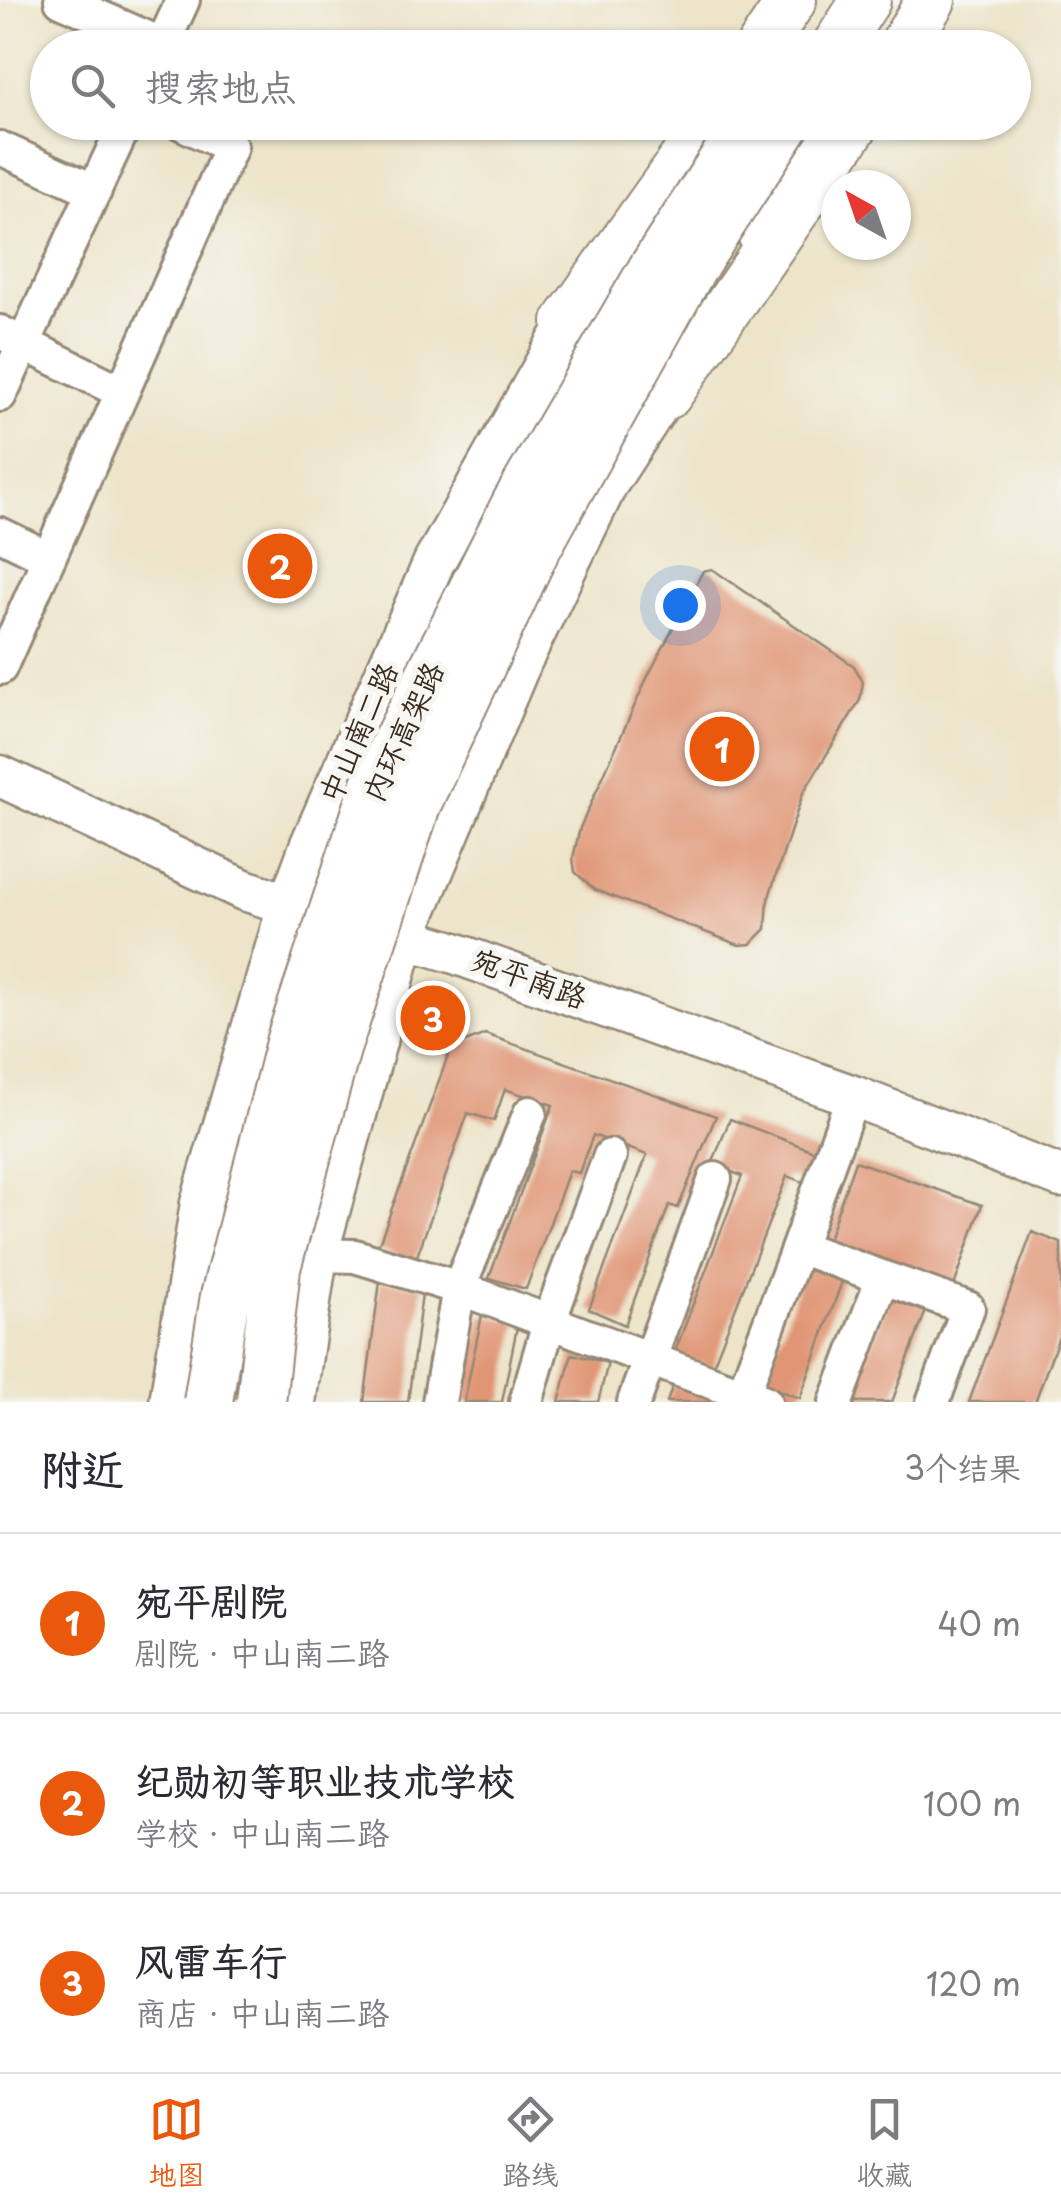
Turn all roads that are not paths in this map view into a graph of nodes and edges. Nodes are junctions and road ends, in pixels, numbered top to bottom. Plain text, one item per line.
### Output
1 (62, 0) edge
2 (184, 0) edge
3 (774, 0) edge
4 (792, 0) edge
5 (828, 0) edge
6 (866, 0) edge
7 (886, 0) edge
8 (931, 0) edge
9 (127, 30) edge
10 (170, 30) edge
11 (755, 30) edge
12 (772, 30) edge
13 (809, 30) edge
14 (847, 30) edge
15 (870, 30) edge
16 (913, 30) edge
17 (118, 140) edge
18 (215, 140) edge
19 (683, 140) edge
20 (697, 140) edge
21 (736, 140) edge
22 (774, 140) edge
23 (832, 140) edge
24 (0, 148) edge
25 (95, 191) junction
26 (566, 322) junction
27 (12, 338) edge
28 (122, 392) junction
29 (668, 394) joint
30 (0, 395) edge
31 (0, 534) edge
32 (49, 558) junction
33 (0, 668) edge
34 (0, 776) edge
35 (288, 906) junction
36 (405, 937) junction
37 (853, 1096) junction
38 (530, 1113) dead end
39 (610, 1156) dead end
40 (1061, 1177) edge
41 (715, 1179) dead end
42 (798, 1247) junction
43 (317, 1255) junction
44 (882, 1280) junction
45 (459, 1288) junction
46 (550, 1319) junction
47 (650, 1355) junction
48 (749, 1400) edge
49 (170, 1402) edge
50 (208, 1402) edge
51 (261, 1402) edge
52 (295, 1402) edge
53 (439, 1402) edge
54 (526, 1402) edge
55 (634, 1402) edge
56 (836, 1402) edge
57 (933, 1402) edge

1 - 9 street
2 - 10 street
3 - 11 main road
4 - 12 highway
5 - 13 highway
6 - 14 highway
7 - 15 main road
8 - 16 highway
17 - 25 street
18 - 28 street
19 - 26 main road, 中山南二路
20 - 26 highway
21 - 50 highway, 内环高架路, bridge
22 - 51 highway, 内环高架路, bridge
23 - 29 highway
24 - 25 street
25 - 27 street
26 - 35 main road, 中山南二路
27 - 28 street
27 - 30 street
28 - 32 street
29 - 36 main road
31 - 32 street
32 - 33 street
34 - 35 main road, 宛平南路
35 - 36 main road, 宛平南路
35 - 49 main road, 中山南二路
36 - 37 main road, 宛平南路
36 - 43 main road
37 - 40 main road, 宛平南路
37 - 42 street
38 - 45 street
39 - 46 street
41 - 47 street
42 - 44 street
42 - 48 street
43 - 45 street
43 - 52 main road
44 - 56 street
44 - 57 street
45 - 46 street
45 - 53 street
46 - 47 street
46 - 54 street
47 - 48 street
47 - 55 street

